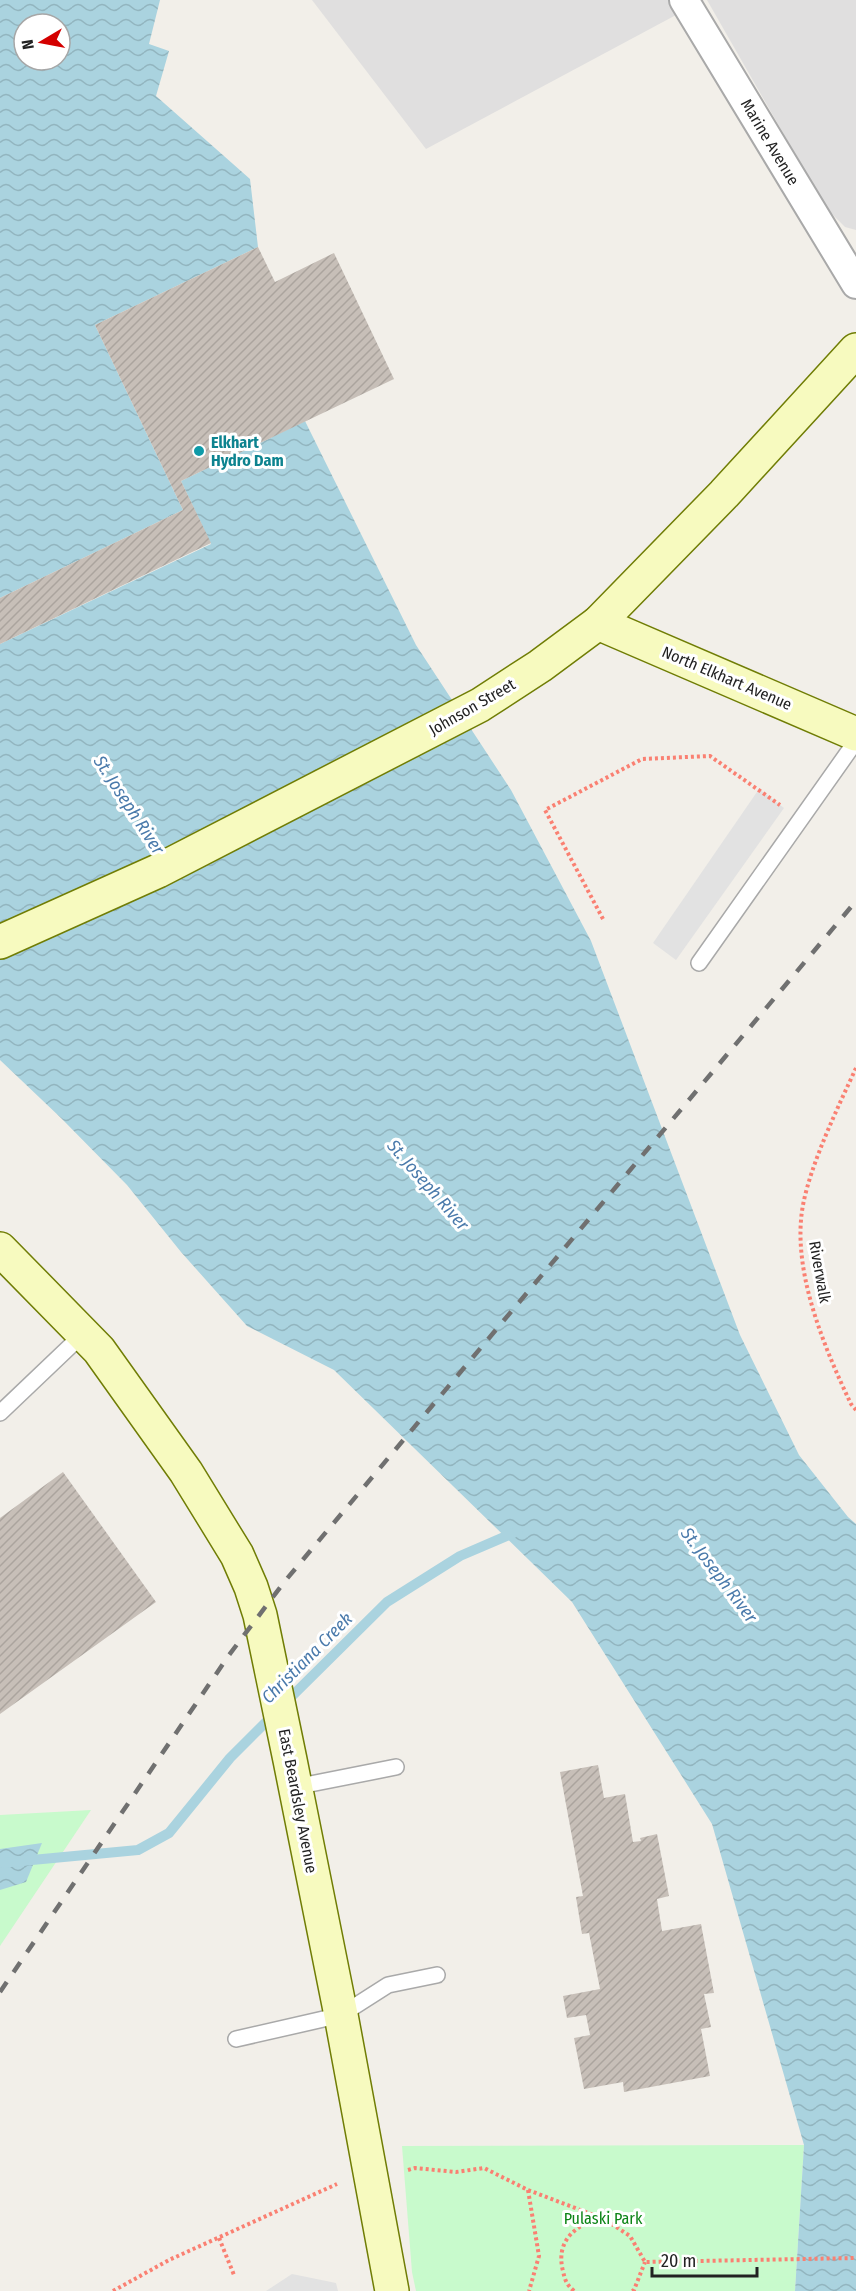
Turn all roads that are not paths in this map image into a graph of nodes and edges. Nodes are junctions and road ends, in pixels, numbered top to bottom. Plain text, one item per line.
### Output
1 (684, 0) edge
2 (856, 284) edge
3 (856, 350) edge
4 (598, 622) junction
5 (856, 734) edge
6 (856, 741) edge
7 (0, 942) edge
8 (699, 963) dead end
9 (0, 1249) edge
10 (83, 1334) junction
11 (0, 1413) edge
12 (396, 1767) dead end
13 (293, 1774) junction
14 (437, 1975) dead end
15 (341, 2015) junction
16 (236, 2038) dead end
17 (392, 2291) edge

1 - 2 street, Marine Avenue
3 - 4 main road, Johnson Street
4 - 5 main road, North Elkhart Avenue
4 - 7 main road, Johnson Street
6 - 8 lane
9 - 10 main road, East Beardsley Avenue
10 - 11 lane
10 - 13 main road, East Beardsley Avenue
12 - 13 lane
13 - 15 main road, East Beardsley Avenue
14 - 15 lane
15 - 16 lane
15 - 17 main road, East Beardsley Avenue

